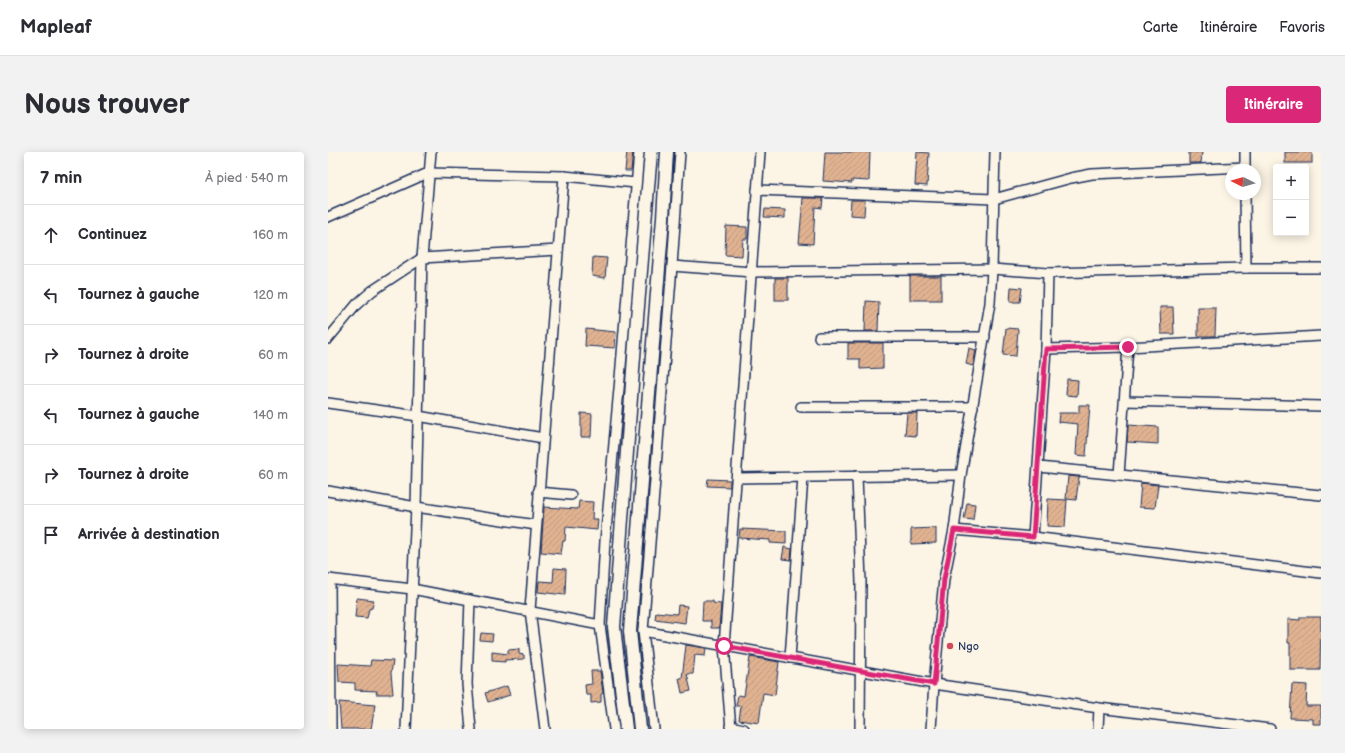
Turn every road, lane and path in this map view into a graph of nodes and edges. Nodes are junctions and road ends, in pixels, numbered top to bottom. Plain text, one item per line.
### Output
1 (431, 152) edge
2 (639, 152) edge
3 (651, 152) edge
4 (667, 152) edge
5 (680, 152) edge
6 (760, 152) edge
7 (995, 152) edge
8 (1245, 152) edge
9 (1245, 164) edge
10 (1225, 169) edge
11 (428, 173) junction
12 (564, 176) junction
13 (636, 183) junction
14 (757, 190) junction
15 (994, 199) junction
16 (1245, 200) edge
17 (328, 217) edge
18 (558, 250) junction
19 (422, 258) junction
20 (672, 266) junction
21 (1246, 268) junction
22 (1321, 268) edge
23 (992, 269) junction
24 (752, 272) junction
25 (1048, 273) junction
26 (329, 336) edge
27 (1321, 336) edge
28 (819, 337) dead end
29 (985, 337) junction
30 (1128, 347) junction
31 (1046, 349) junction
32 (1125, 401) junction
33 (328, 403) edge
34 (1321, 406) edge
35 (801, 407) dead end
36 (973, 407) junction
37 (418, 416) junction
38 (543, 438) junction
39 (1039, 467) junction
40 (1119, 475) junction
41 (857, 476) junction
42 (961, 476) junction
43 (803, 477) junction
44 (737, 478) junction
45 (328, 491) edge
46 (538, 492) junction
47 (571, 495) dead end
48 (1321, 495) edge
49 (416, 507) junction
50 (536, 525) junction
51 (954, 530) junction
52 (1033, 537) junction
53 (605, 541) junction
54 (619, 542) junction
55 (1321, 573) edge
56 (329, 579) edge
57 (412, 589) junction
58 (470, 600) junction
59 (530, 610) junction
60 (600, 625) junction
61 (643, 632) junction
62 (329, 636) edge
63 (724, 646) junction
64 (790, 658) junction
65 (860, 671) junction
66 (934, 684) junction
67 (1099, 708) junction
68 (730, 728) edge
69 (331, 729) edge
70 (406, 729) edge
71 (471, 729) edge
72 (545, 729) edge
73 (614, 729) edge
74 (626, 729) edge
75 (640, 729) edge
76 (654, 729) edge
77 (744, 729) edge
78 (860, 729) edge
79 (931, 729) edge
80 (1098, 729) edge
81 (1270, 729) edge

1 - 11 street
2 - 13 street
3 - 54 street
4 - 75 street
5 - 20 street
6 - 14 street
7 - 15 street
8 - 9 street
10 - 15 street
11 - 12 street
11 - 17 street
11 - 19 street
12 - 13 street
12 - 18 street
13 - 53 street
14 - 15 street
14 - 24 street
15 - 23 street
16 - 21 street
18 - 19 street
18 - 38 street
19 - 26 street
19 - 37 street
20 - 24 street
20 - 61 street
21 - 22 street
21 - 25 street
23 - 24 street
23 - 25 street
23 - 29 street
24 - 44 street
25 - 31 street
27 - 30 street
28 - 29 street
29 - 36 street
30 - 31 street
30 - 32 street
31 - 39 street
32 - 34 street
32 - 40 street
33 - 37 street
35 - 36 street
36 - 42 street
37 - 38 street
37 - 49 street
38 - 46 street
39 - 40 street
39 - 52 street
40 - 48 street
41 - 42 street
41 - 43 street
41 - 65 street
42 - 51 street
43 - 44 street
43 - 64 street
44 - 63 street
45 - 49 street
46 - 47 street
46 - 50 street
49 - 50 street
49 - 57 street
50 - 59 street
51 - 52 street
51 - 66 street
52 - 55 street
53 - 54 street
53 - 60 street
54 - 74 street
56 - 57 street
56 - 62 street
57 - 58 street
57 - 70 street
58 - 59 street
58 - 71 street
59 - 60 street
59 - 72 street
60 - 73 street
61 - 63 street
61 - 76 street
62 - 69 street
63 - 64 street
63 - 68 street
64 - 65 street
65 - 66 street
65 - 78 street
66 - 67 street
66 - 79 street
67 - 80 street
67 - 81 street
68 - 77 street

